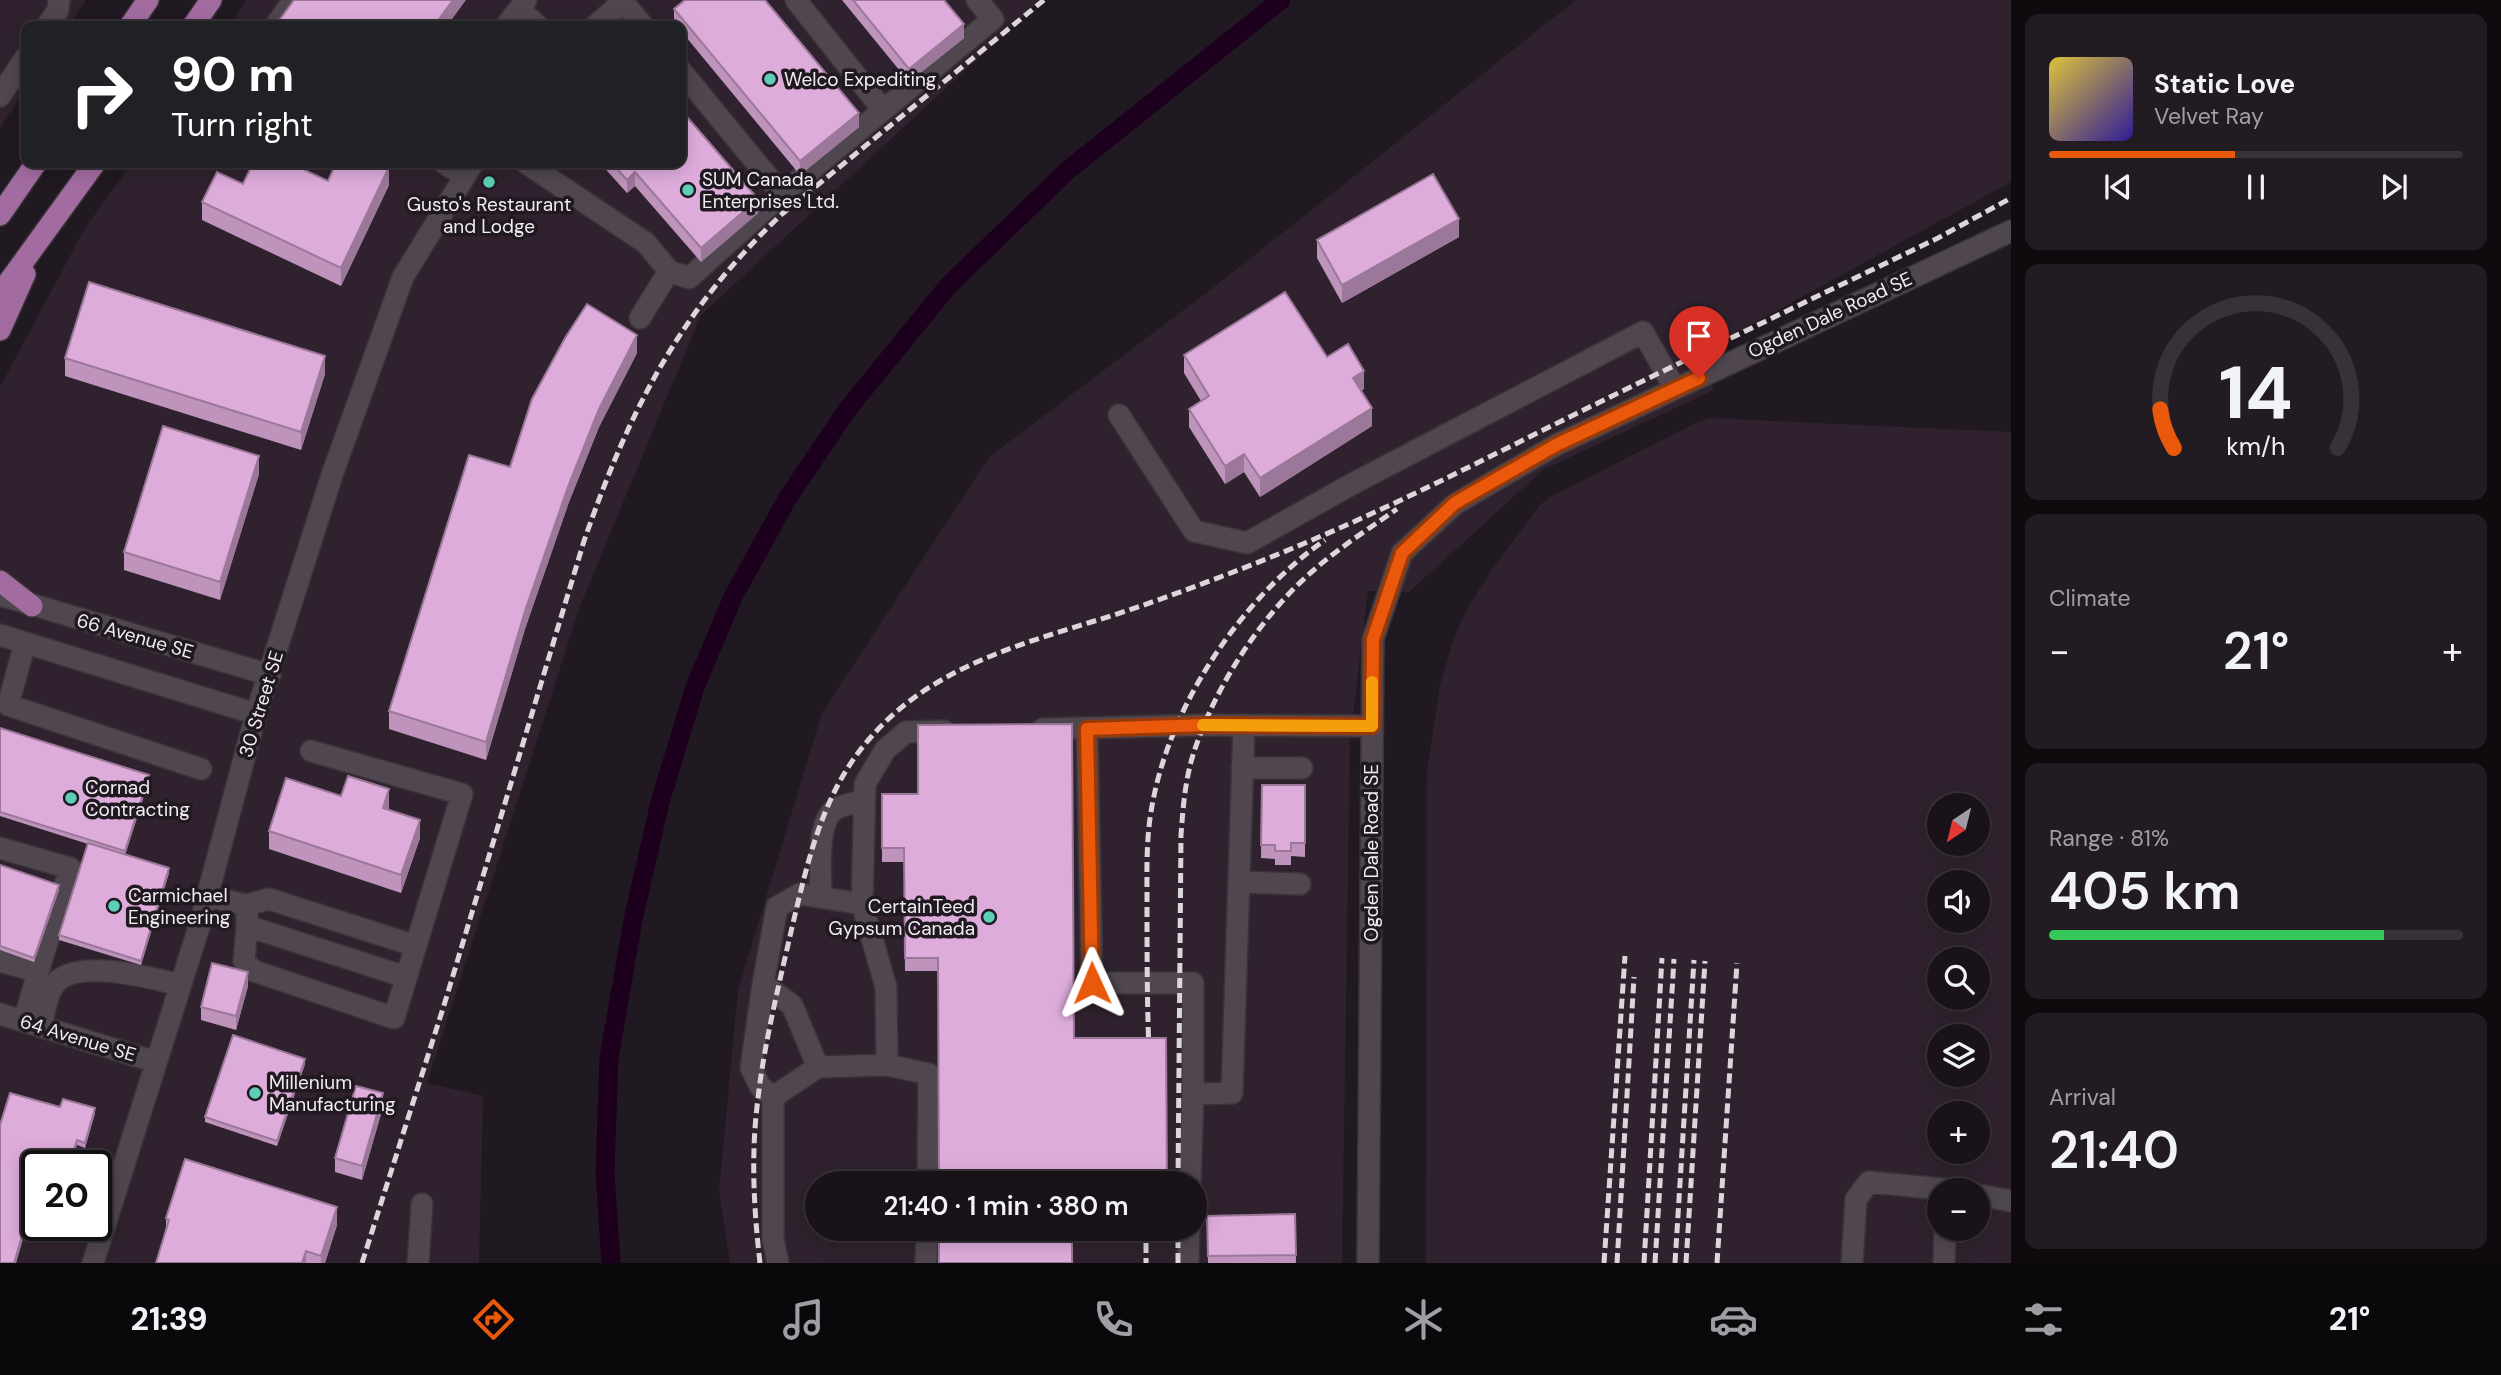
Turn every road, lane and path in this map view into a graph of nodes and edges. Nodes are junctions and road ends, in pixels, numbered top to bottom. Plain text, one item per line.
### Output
1 (59, 0) edge
2 (148, 0) edge
3 (211, 0) edge
4 (294, 0) edge
5 (796, 0) edge
6 (977, 0) edge
7 (624, 1) edge
8 (523, 4) edge
9 (50, 21) edge
10 (133, 21) edge
11 (196, 21) edge
12 (279, 21) edge
13 (510, 21) edge
14 (535, 21) edge
15 (601, 21) edge
16 (639, 21) edge
17 (21, 64) edge
18 (686, 77) edge
19 (0, 96) edge
20 (883, 110) junction
21 (33, 168) edge
22 (92, 168) edge
23 (534, 168) edge
24 (469, 169) edge
25 (782, 194) junction
26 (0, 215) edge
27 (2011, 231) edge
28 (38, 242) junction
29 (669, 271) junction
30 (0, 294) edge
31 (640, 318) dead end
32 (0, 330) edge
33 (1675, 389) junction
34 (1119, 415) dead end
35 (0, 581) edge
36 (0, 595) edge
37 (32, 607) junction
38 (0, 635) edge
39 (25, 643) junction
40 (270, 675) junction
41 (4, 704) edge
42 (256, 714) junction
43 (1244, 725) junction
44 (1372, 726) junction
45 (1087, 729) junction
46 (1017, 730) edge
47 (962, 731) edge
48 (311, 751) dead end
49 (1242, 768) junction
50 (1302, 768) dead end
51 (201, 769) dead end
52 (864, 800) junction
53 (0, 848) edge
54 (1239, 882) junction
55 (1300, 884) dead end
56 (207, 896) junction
57 (821, 898) junction
58 (862, 904) junction
59 (247, 916) junction
60 (416, 946) junction
61 (0, 961) edge
62 (38, 972) junction
63 (406, 977) junction
64 (763, 984) junction
65 (180, 985) junction
66 (0, 1014) edge
67 (32, 1024) junction
68 (156, 1062) junction
69 (887, 1065) junction
70 (818, 1067) junction
71 (1193, 1094) junction
72 (773, 1097) junction
73 (928, 1171) edge
74 (1190, 1171) edge
75 (1927, 1188) edge
76 (1990, 1197) edge
77 (2011, 1201) edge
78 (422, 1204) dead end
79 (927, 1241) edge
80 (1189, 1241) edge
81 (1945, 1241) edge
82 (93, 1263) edge
83 (418, 1263) edge
84 (778, 1263) edge
85 (926, 1263) edge
86 (1188, 1263) edge
87 (1368, 1263) edge
88 (1852, 1263) edge
89 (1944, 1263) edge

1 - 9 street
2 - 10 main road
3 - 11 main road
4 - 12 street
5 - 20 street
6 - 20 street
7 - 15 street
7 - 16 street
8 - 13 street
8 - 14 street
17 - 19 street
18 - 25 street
20 - 25 street
21 - 26 main road
22 - 28 main road
23 - 29 street
24 - 40 street, 30 Street SE
25 - 29 street
27 - 33 street, Ogden Dale Road SE
28 - 30 main road
28 - 32 main road
29 - 31 street
33 - 34 street
33 - 44 street, Ogden Dale Road SE
35 - 37 main road
36 - 37 street, 66 Avenue SE
37 - 40 street, 66 Avenue SE
38 - 39 street, 66 Avenue SE
39 - 41 street
39 - 42 street, 66 Avenue SE
40 - 42 street, 30 Street SE
41 - 51 street
42 - 56 street, 30 Street SE
43 - 44 street
43 - 45 street
43 - 49 street
44 - 87 street, Ogden Dale Road SE
45 - 46 street
45 - 71 street
47 - 52 street
48 - 60 street
49 - 50 street
49 - 54 street
52 - 57 street
52 - 58 street
53 - 62 street
54 - 55 street
54 - 71 street
56 - 59 street
56 - 65 street, 30 Street SE
57 - 58 street
57 - 64 street
58 - 69 street
59 - 60 street
59 - 63 street
59 - 63 street
60 - 63 street
61 - 62 street
62 - 67 street
64 - 70 street
64 - 72 street
65 - 67 street
65 - 68 street, 30 Street SE
66 - 67 street, 64 Avenue SE
67 - 68 street, 64 Avenue SE
68 - 82 street, 30 Street SE
69 - 70 street
69 - 73 street
70 - 72 street
71 - 74 street
72 - 84 street
75 - 88 street
76 - 77 street
78 - 83 street
79 - 85 street
80 - 86 street
81 - 89 street

